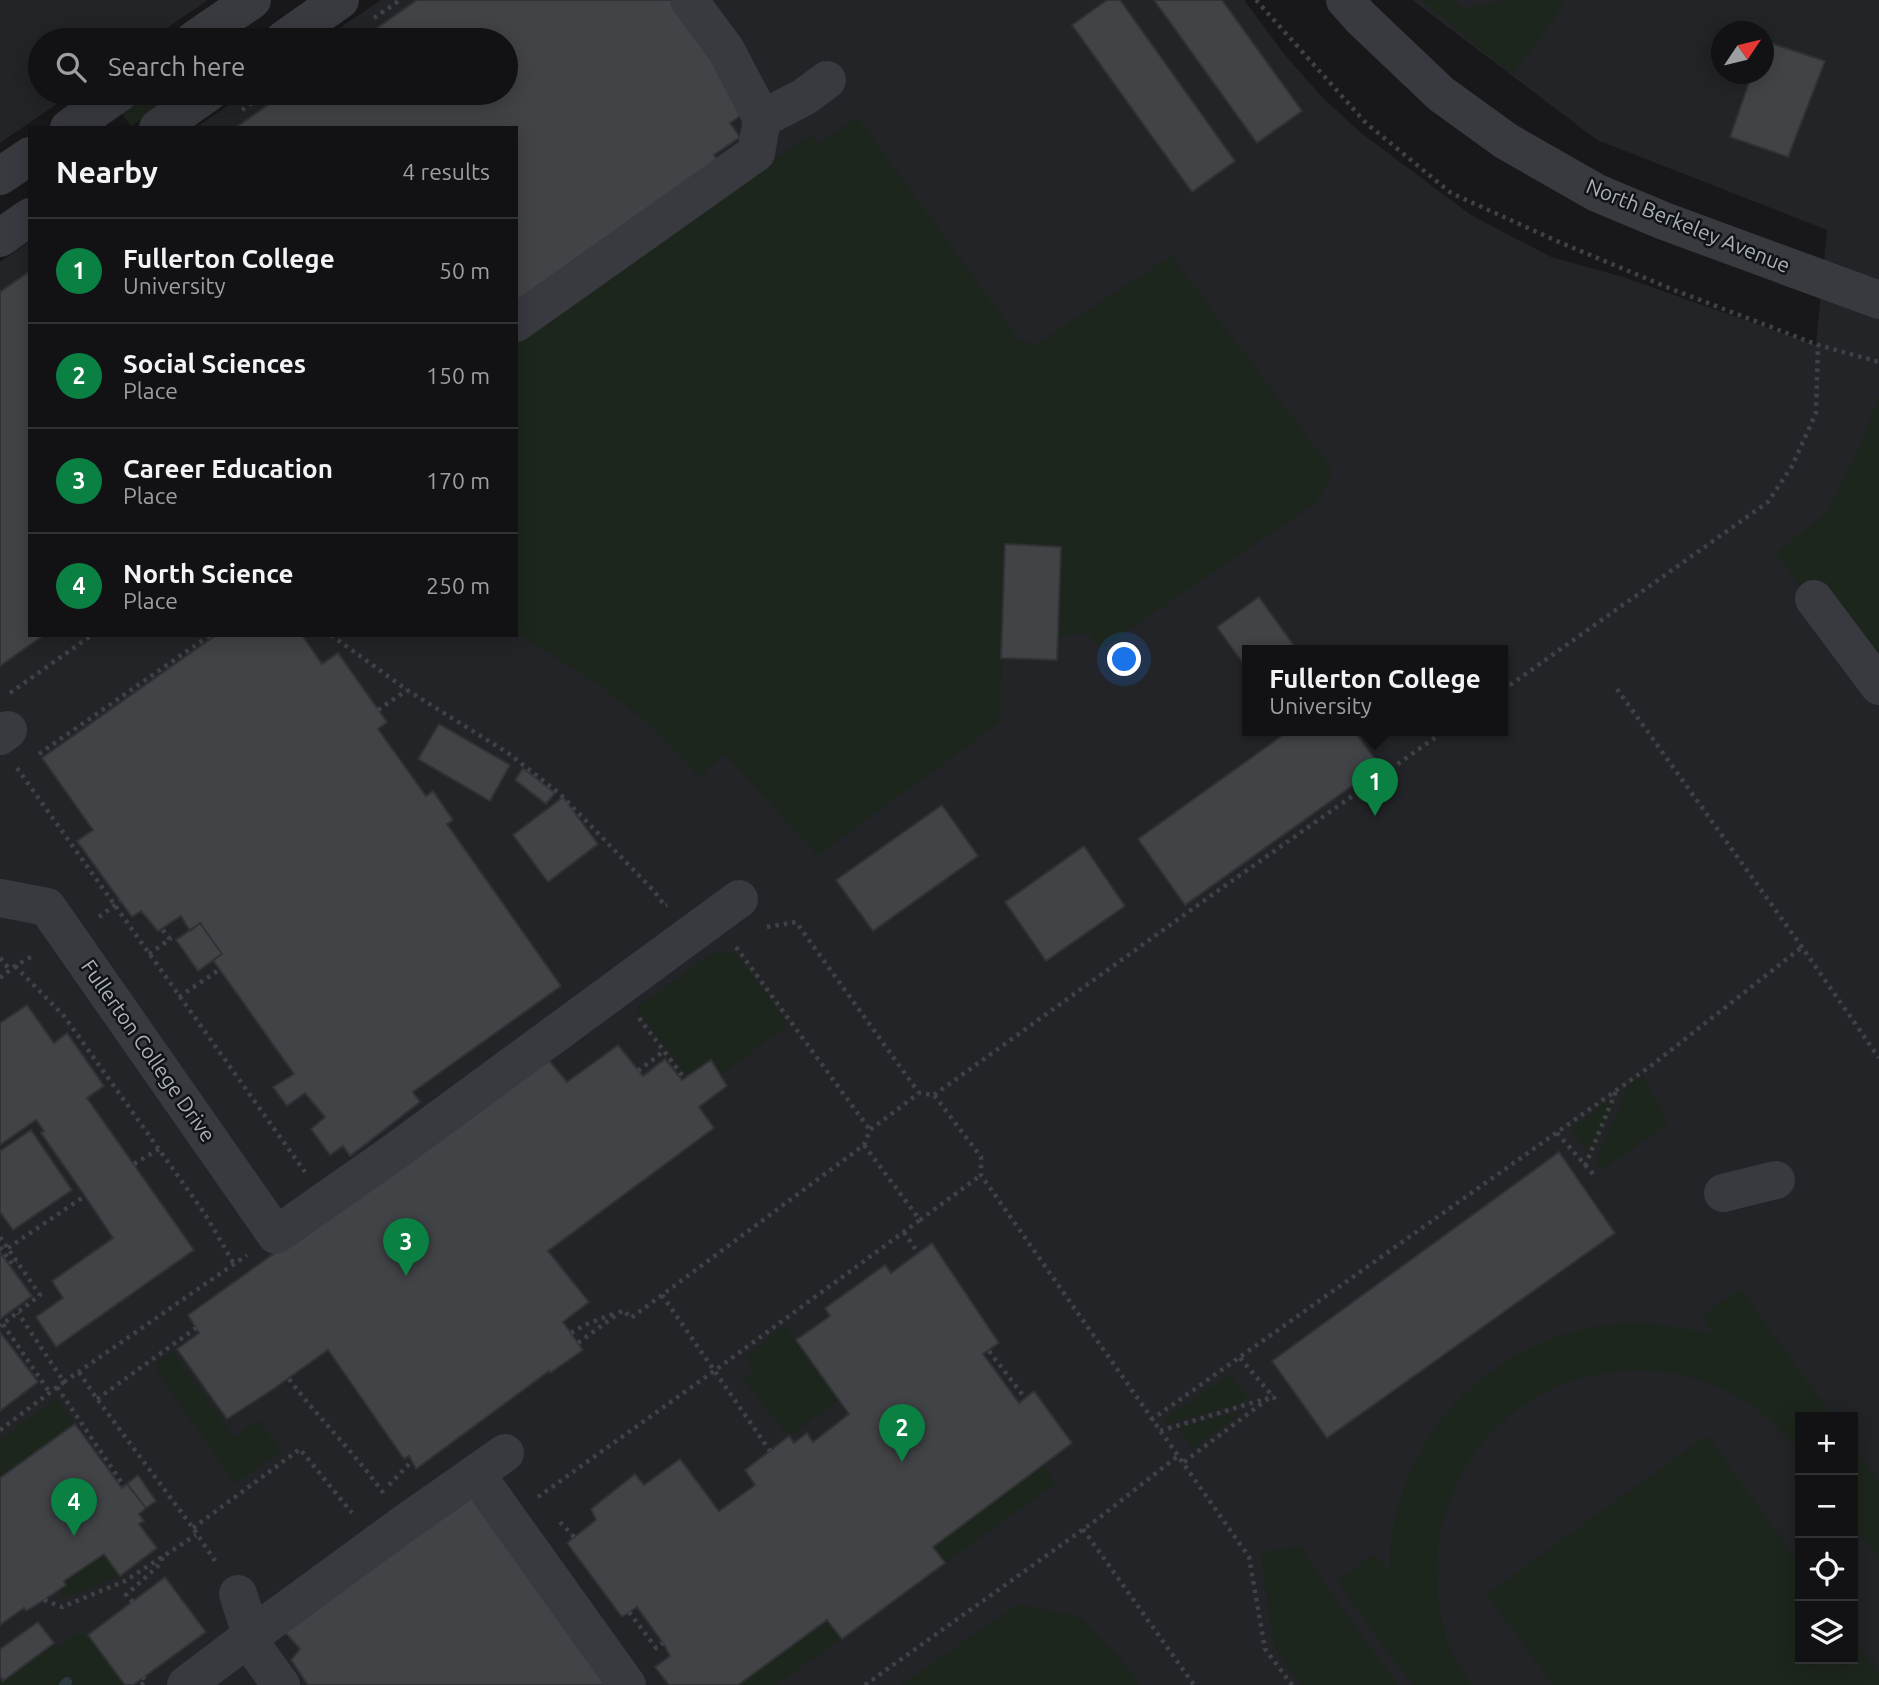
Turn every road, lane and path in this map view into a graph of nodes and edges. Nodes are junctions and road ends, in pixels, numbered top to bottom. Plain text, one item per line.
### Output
1 (252, 0) edge
2 (299, 0) edge
3 (340, 0) edge
4 (688, 0) edge
5 (1256, 0) edge
6 (1345, 0) edge
7 (211, 28) edge
8 (286, 28) edge
9 (300, 28) edge
10 (827, 80) dead end
11 (102, 105) edge
12 (191, 105) edge
13 (762, 120) junction
14 (72, 126) edge
15 (161, 126) edge
16 (28, 157) edge
17 (0, 176) edge
18 (28, 218) edge
19 (0, 238) edge
20 (1879, 300) edge
21 (518, 322) edge
22 (1818, 345) junction
23 (1879, 362) edge
24 (1814, 599) dead end
25 (90, 637) edge
26 (334, 637) edge
27 (203, 640) dead end
28 (1508, 686) edge
29 (1879, 686) edge
30 (1617, 689) dead end
31 (407, 690) junction
32 (378, 710) dead end
33 (1437, 736) edge
34 (9, 737) edge
35 (0, 898) edge
36 (739, 899) dead end
37 (120, 901) dead end
38 (115, 905) junction
39 (796, 922) dead end
40 (162, 929) dead end
41 (713, 936) junction
42 (1802, 947) junction
43 (149, 954) junction
44 (0, 958) edge
45 (15, 966) dead end
46 (220, 969) dead end
47 (10, 971) dead end
48 (179, 997) junction
49 (637, 1015) dead end
50 (664, 1051) junction
51 (1879, 1058) edge
52 (638, 1071) dead end
53 (685, 1079) dead end
54 (1618, 1088) junction
55 (919, 1093) junction
56 (934, 1096) junction
57 (870, 1130) junction
58 (1557, 1133) junction
59 (864, 1145) junction
60 (159, 1149) junction
61 (134, 1164) dead end
62 (1585, 1166) junction
63 (1593, 1174) dead end
64 (981, 1175) junction
65 (1776, 1180) dead end
66 (1723, 1193) dead end
67 (85, 1196) dead end
68 (324, 1202) junction
69 (920, 1220) junction
70 (904, 1232) junction
71 (276, 1235) junction
72 (0, 1237) edge
73 (0, 1247) edge
74 (8, 1248) junction
75 (918, 1252) dead end
76 (18, 1262) junction
77 (234, 1264) junction
78 (662, 1295) junction
79 (623, 1310) junction
80 (18, 1313) junction
81 (1, 1325) edge
82 (196, 1328) dead end
83 (571, 1333) dead end
84 (578, 1343) dead end
85 (989, 1351) dead end
86 (1240, 1358) junction
87 (714, 1371) junction
88 (79, 1372) junction
89 (289, 1379) dead end
90 (64, 1382) junction
91 (57, 1387) junction
92 (50, 1393) junction
93 (1026, 1398) dead end
94 (1273, 1398) junction
95 (97, 1399) junction
96 (1151, 1420) junction
97 (0, 1430) edge
98 (1160, 1431) junction
99 (770, 1451) dead end
100 (1179, 1455) junction
101 (1184, 1462) junction
102 (124, 1486) dead end
103 (538, 1497) dead end
104 (352, 1513) dead end
105 (405, 1523) junction
106 (193, 1528) junction
107 (1083, 1529) junction
108 (196, 1535) junction
109 (164, 1556) junction
110 (238, 1594) joint
111 (44, 1600) dead end
112 (133, 1602) dead end
113 (629, 1612) dead end
114 (252, 1635) junction
115 (663, 1643) dead end
116 (143, 1677) dead end
117 (141, 1685) edge
118 (186, 1685) edge
119 (281, 1685) edge
120 (627, 1685) edge
121 (865, 1685) edge
122 (1194, 1685) edge
123 (1292, 1685) edge

1 - 7 street
2 - 8 street
3 - 9 street
4 - 13 street
5 - 22 path
6 - 20 street, North Berkeley Avenue
10 - 13 street
11 - 14 street
12 - 15 street
13 - 21 street
16 - 17 street
18 - 19 street
22 - 23 path
22 - 28 path
24 - 29 street
25 - 34 path
26 - 31 path
27 - 34 path
30 - 42 path
31 - 32 path
31 - 41 path
33 - 56 path
34 - 38 path
35 - 71 street, Fullerton College Drive
36 - 41 street
37 - 38 path
38 - 43 path
39 - 55 path
40 - 43 path
41 - 57 path
41 - 68 street
42 - 51 path
42 - 54 path
43 - 48 path
44 - 47 path
45 - 60 path
46 - 48 path
48 - 68 path
49 - 50 path
50 - 52 path
50 - 53 path
54 - 58 path
54 - 62 path
55 - 56 path
55 - 57 path
56 - 64 path
57 - 59 path
58 - 62 path
58 - 86 path
59 - 69 path
59 - 78 path
60 - 61 path
60 - 77 path
62 - 63 path
64 - 69 path
64 - 96 path
65 - 66 street
67 - 74 path
68 - 71 street
69 - 70 path
70 - 75 path
70 - 87 path
71 - 77 path
72 - 74 path
73 - 76 path
74 - 76 path
76 - 80 path
77 - 88 path
78 - 79 path
78 - 87 path
79 - 83 path
79 - 84 path
80 - 81 path
80 - 90 path
81 - 92 path
82 - 95 path
85 - 93 path
86 - 94 path
86 - 96 path
87 - 99 path
87 - 103 path
88 - 90 path
88 - 95 path
89 - 105 path
90 - 91 path
91 - 92 path
91 - 102 path
92 - 97 path
94 - 98 path
94 - 101 path
95 - 106 path
96 - 98 path
98 - 100 path
100 - 101 path
100 - 107 path
101 - 123 path
104 - 106 path
105 - 114 street
105 - 120 street
106 - 108 path
107 - 121 path
107 - 122 path
108 - 109 path
108 - 110 path
109 - 111 path
109 - 112 path
110 - 114 street
113 - 115 path
114 - 118 street
114 - 119 street
116 - 117 path

